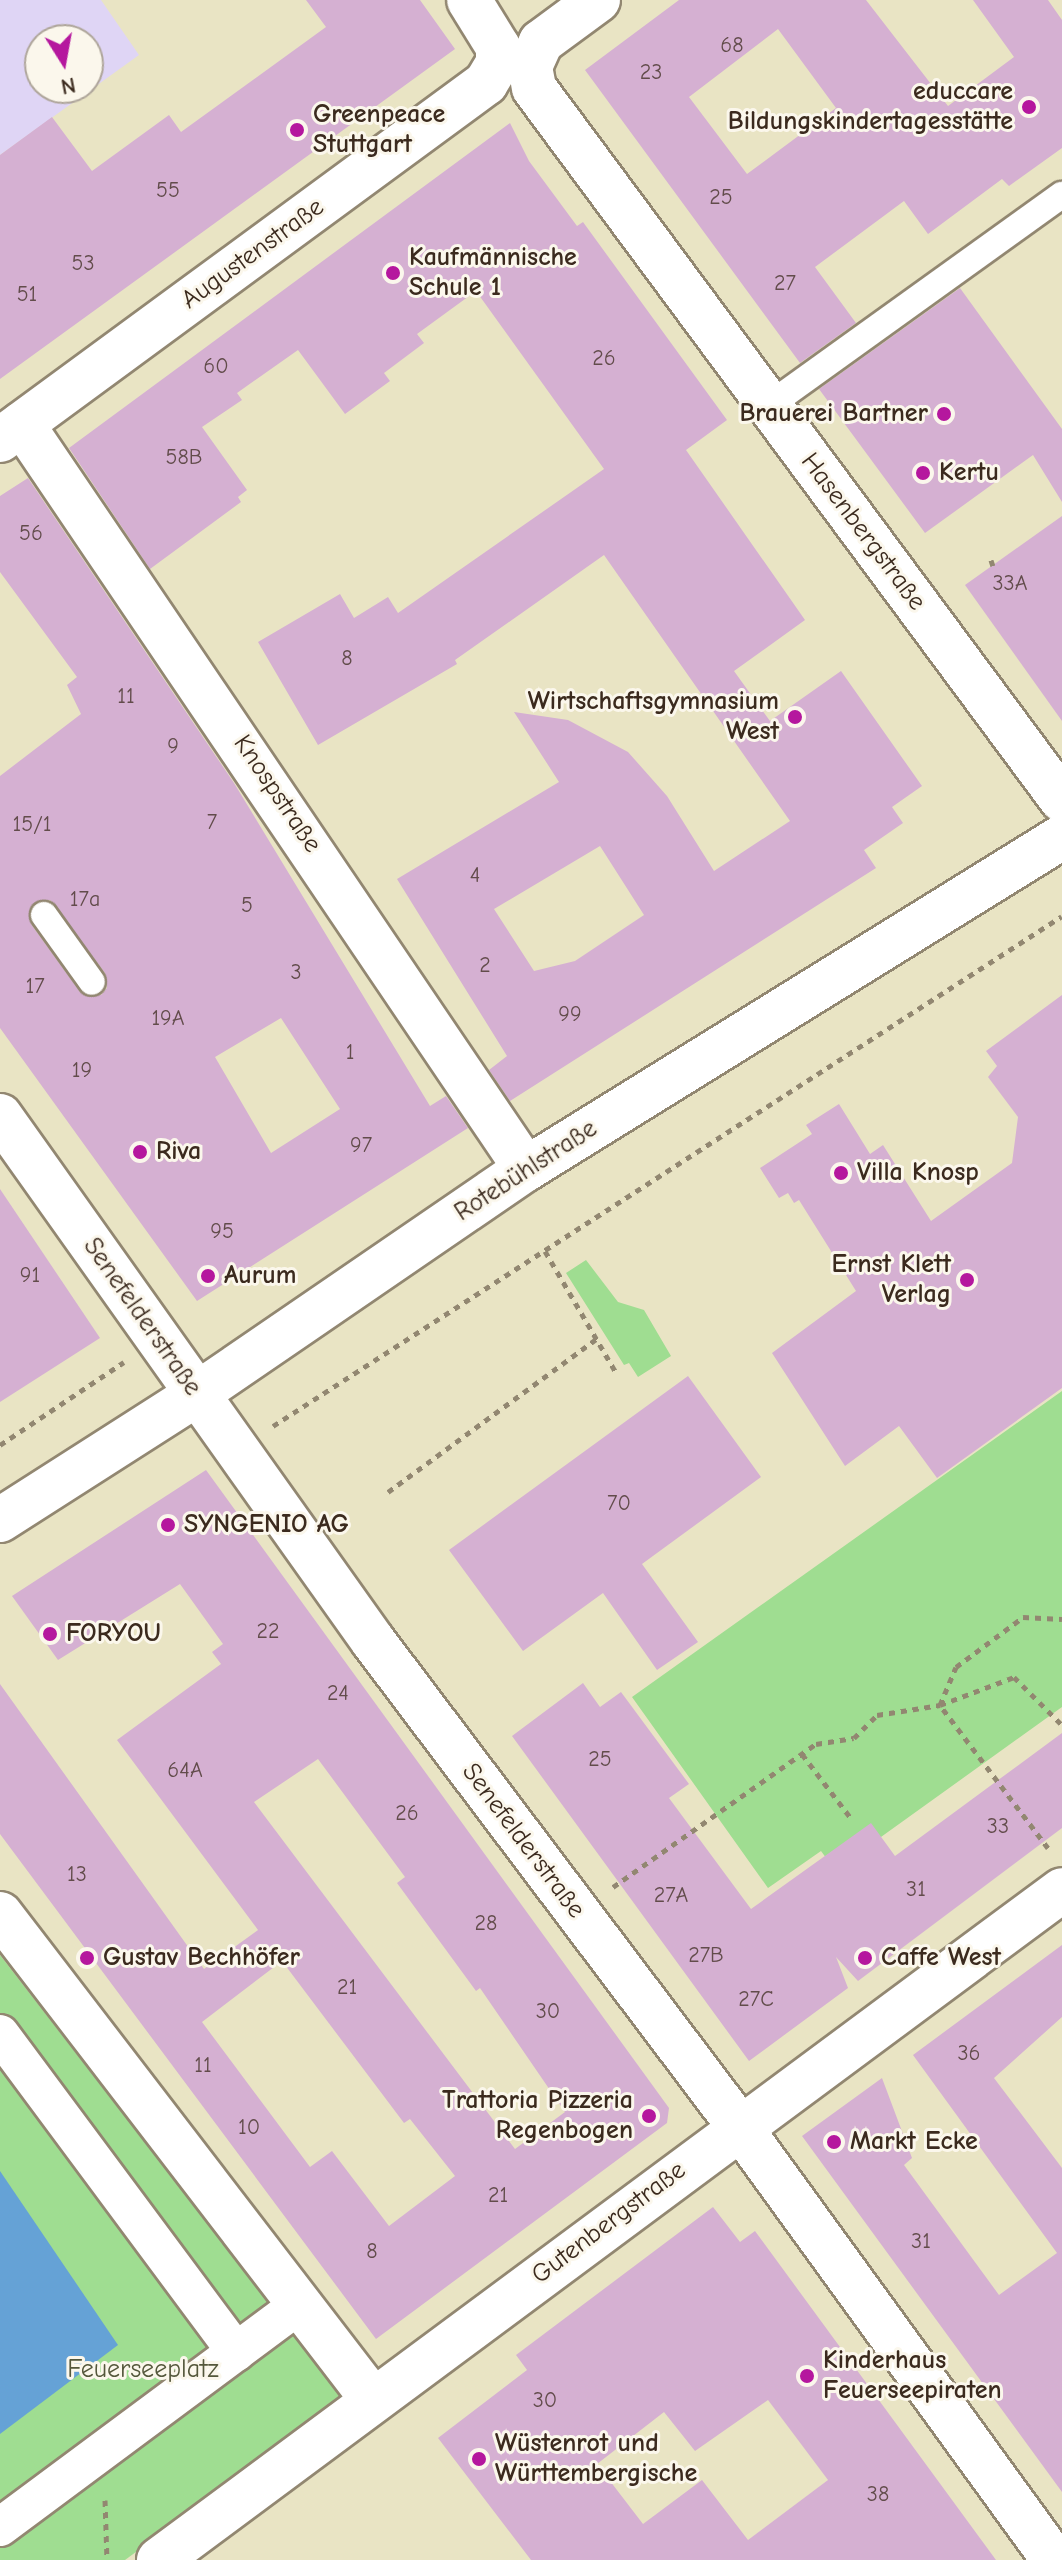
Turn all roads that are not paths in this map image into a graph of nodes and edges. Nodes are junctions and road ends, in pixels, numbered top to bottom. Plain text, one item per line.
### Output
1 (469, 0) edge
2 (598, 0) edge
3 (514, 65) junction
4 (1062, 195) edge
5 (768, 406) junction
6 (11, 432) edge
7 (1062, 800) edge
8 (1062, 837) edge
9 (44, 915) dead end
10 (92, 982) dead end
11 (0, 1116) edge
12 (526, 1169) junction
13 (197, 1394) junction
14 (0, 1520) edge
15 (1057, 1872) edge
16 (0, 1914) edge
17 (0, 2034) edge
18 (739, 2126) junction
19 (298, 2306) junction
20 (236, 2352) junction
21 (373, 2400) junction
22 (0, 2527) edge
23 (159, 2560) edge
24 (1054, 2560) edge

1 - 3 street, Hasenbergstraße
2 - 3 street, Augustenstraße
3 - 5 street, Hasenbergstraße
3 - 6 street, Augustenstraße
4 - 5 lane
5 - 7 street, Hasenbergstraße
6 - 12 street, Knospstraße
8 - 12 street, Rotebühlstraße
9 - 10 lane
11 - 13 street, Senefelderstraße
12 - 13 street, Rotebühlstraße
13 - 14 street, Rotebühlstraße
13 - 18 street, Senefelderstraße
15 - 18 street, Gutenbergstraße
16 - 19 street
17 - 20 street
18 - 21 street, Gutenbergstraße
18 - 24 street, Senefelderstraße
19 - 20 street
19 - 21 street
20 - 22 street
21 - 23 street, Gutenbergstraße

